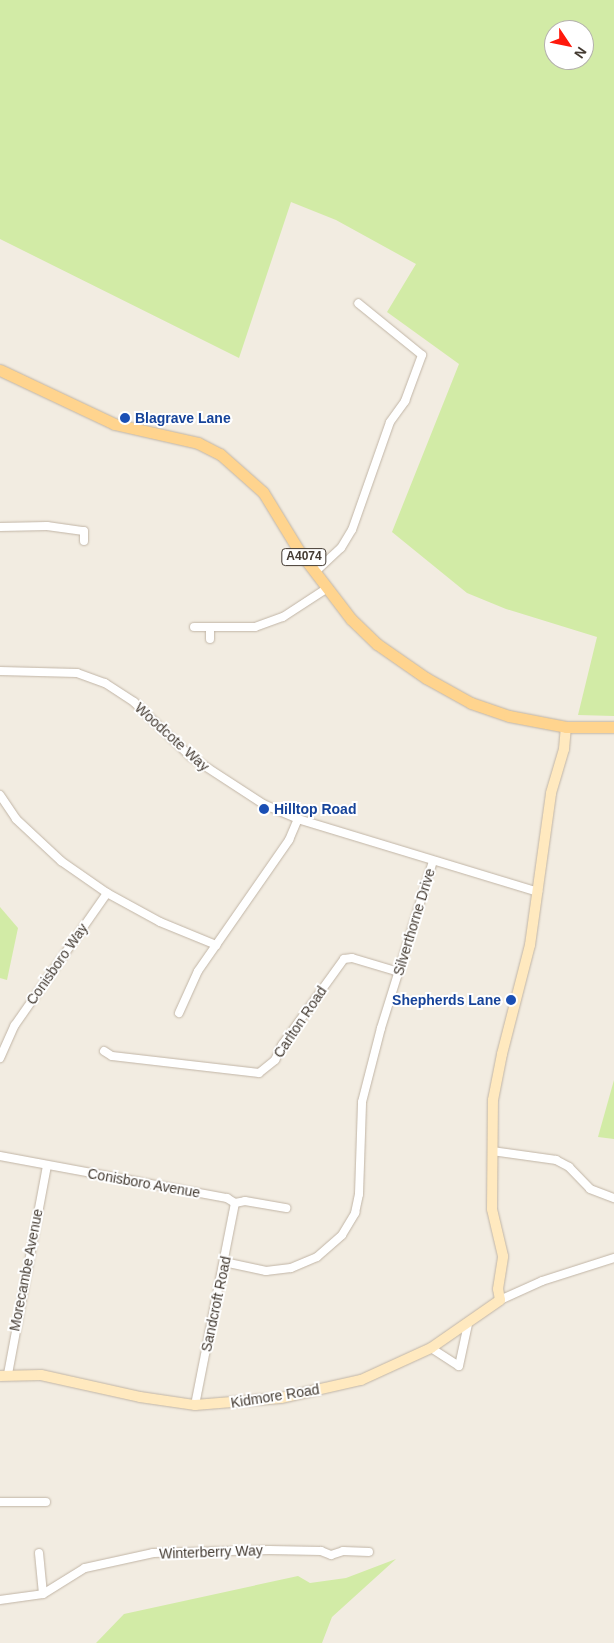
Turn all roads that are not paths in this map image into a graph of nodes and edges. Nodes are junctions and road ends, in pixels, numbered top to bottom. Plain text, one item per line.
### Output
1 (358, 303) dead end
2 (0, 370) edge
3 (87, 522) dead end
4 (0, 527) edge
5 (84, 531) junction
6 (84, 542) dead end
7 (315, 572) junction
8 (326, 589) junction
9 (194, 627) dead end
10 (210, 627) junction
11 (210, 639) dead end
12 (0, 671) edge
13 (566, 727) junction
14 (614, 727) edge
15 (0, 795) edge
16 (298, 820) junction
17 (433, 860) junction
18 (538, 892) junction
19 (107, 893) junction
20 (216, 945) junction
21 (399, 972) junction
22 (179, 1013) dead end
23 (104, 1051) dead end
24 (0, 1058) edge
25 (492, 1151) junction
26 (0, 1156) edge
27 (47, 1166) junction
28 (614, 1198) edge
29 (235, 1204) junction
30 (286, 1208) dead end
31 (614, 1258) edge
32 (224, 1262) junction
33 (500, 1300) junction
34 (468, 1324) junction
35 (430, 1348) junction
36 (4, 1375) edge
37 (195, 1405) junction
38 (0, 1502) edge
39 (46, 1502) dead end
40 (369, 1552) dead end
41 (39, 1553) dead end
42 (43, 1594) junction
43 (0, 1600) edge

1 - 7 street
2 - 7 main road, A4074
3 - 5 street
4 - 5 street
5 - 6 street
7 - 8 main road, A4074
8 - 10 street
8 - 13 main road, A4074
9 - 10 street
10 - 11 street
12 - 16 street, Woodcote Way
13 - 14 main road, A4074
13 - 18 street
15 - 19 street
16 - 17 street, Woodcote Way
16 - 20 street
17 - 18 street, Woodcote Way
17 - 21 street, Silverthorne Drive
18 - 25 street
19 - 20 street
19 - 24 street, Conisboro Way
20 - 22 street
21 - 23 street, Carlton Road
21 - 32 street, Silverthorne Drive
25 - 28 street
25 - 33 street
26 - 27 street, Conisboro Avenue
27 - 29 street, Conisboro Avenue
27 - 36 street, Morecambe Avenue
29 - 30 street, Conisboro Avenue
29 - 32 street, Sandcroft Road
31 - 33 street
32 - 37 street, Sandcroft Road
33 - 34 street, Kidmore Road
34 - 35 street, Kidmore Road
34 - 35 street
35 - 37 street, Kidmore Road
36 - 37 street, Kidmore Road
38 - 39 street
40 - 42 street, Winterberry Way
41 - 42 street
42 - 43 street, Winterberry Way

